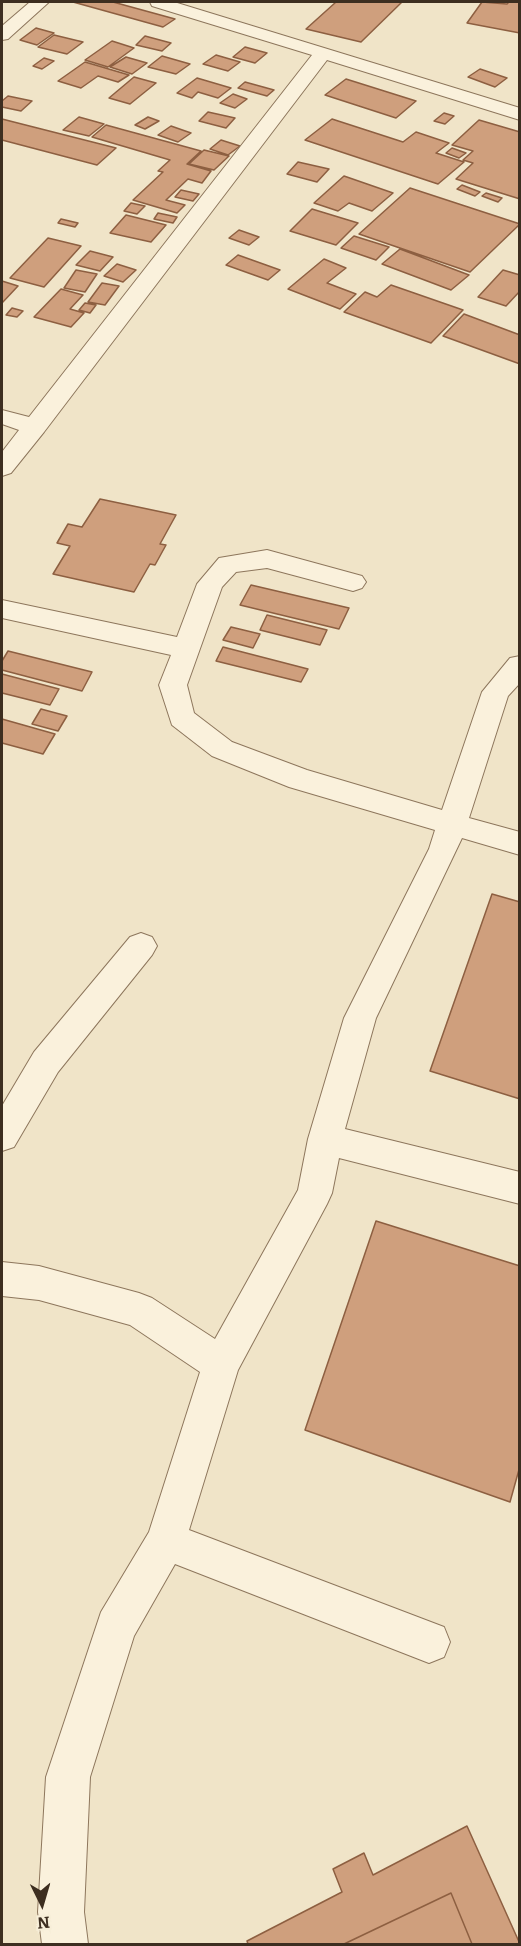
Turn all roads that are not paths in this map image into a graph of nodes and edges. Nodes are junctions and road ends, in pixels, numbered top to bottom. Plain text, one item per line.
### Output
1 (40, 2) edge
2 (158, 2) edge
3 (2, 35) edge
4 (324, 52) junction
5 (519, 114) edge
6 (2, 417) edge
7 (36, 427) junction
8 (2, 468) edge
9 (353, 582) dead end
10 (2, 609) edge
11 (187, 649) junction
12 (519, 664) edge
13 (452, 824) junction
14 (519, 844) edge
15 (141, 946) dead end
16 (2, 1136) edge
17 (326, 1140) junction
18 (519, 1188) edge
19 (2, 1280) edge
20 (221, 1364) junction
21 (166, 1541) junction
22 (429, 1642) dead end
23 (65, 1944) edge

1 - 3 street
2 - 4 street
4 - 5 street
4 - 7 street
6 - 7 street
7 - 8 street
9 - 11 street
10 - 11 street
11 - 13 street
12 - 13 street
13 - 14 street
13 - 17 street
15 - 16 street
17 - 18 street
17 - 20 street
19 - 20 street
20 - 21 street
21 - 22 street
21 - 23 street

